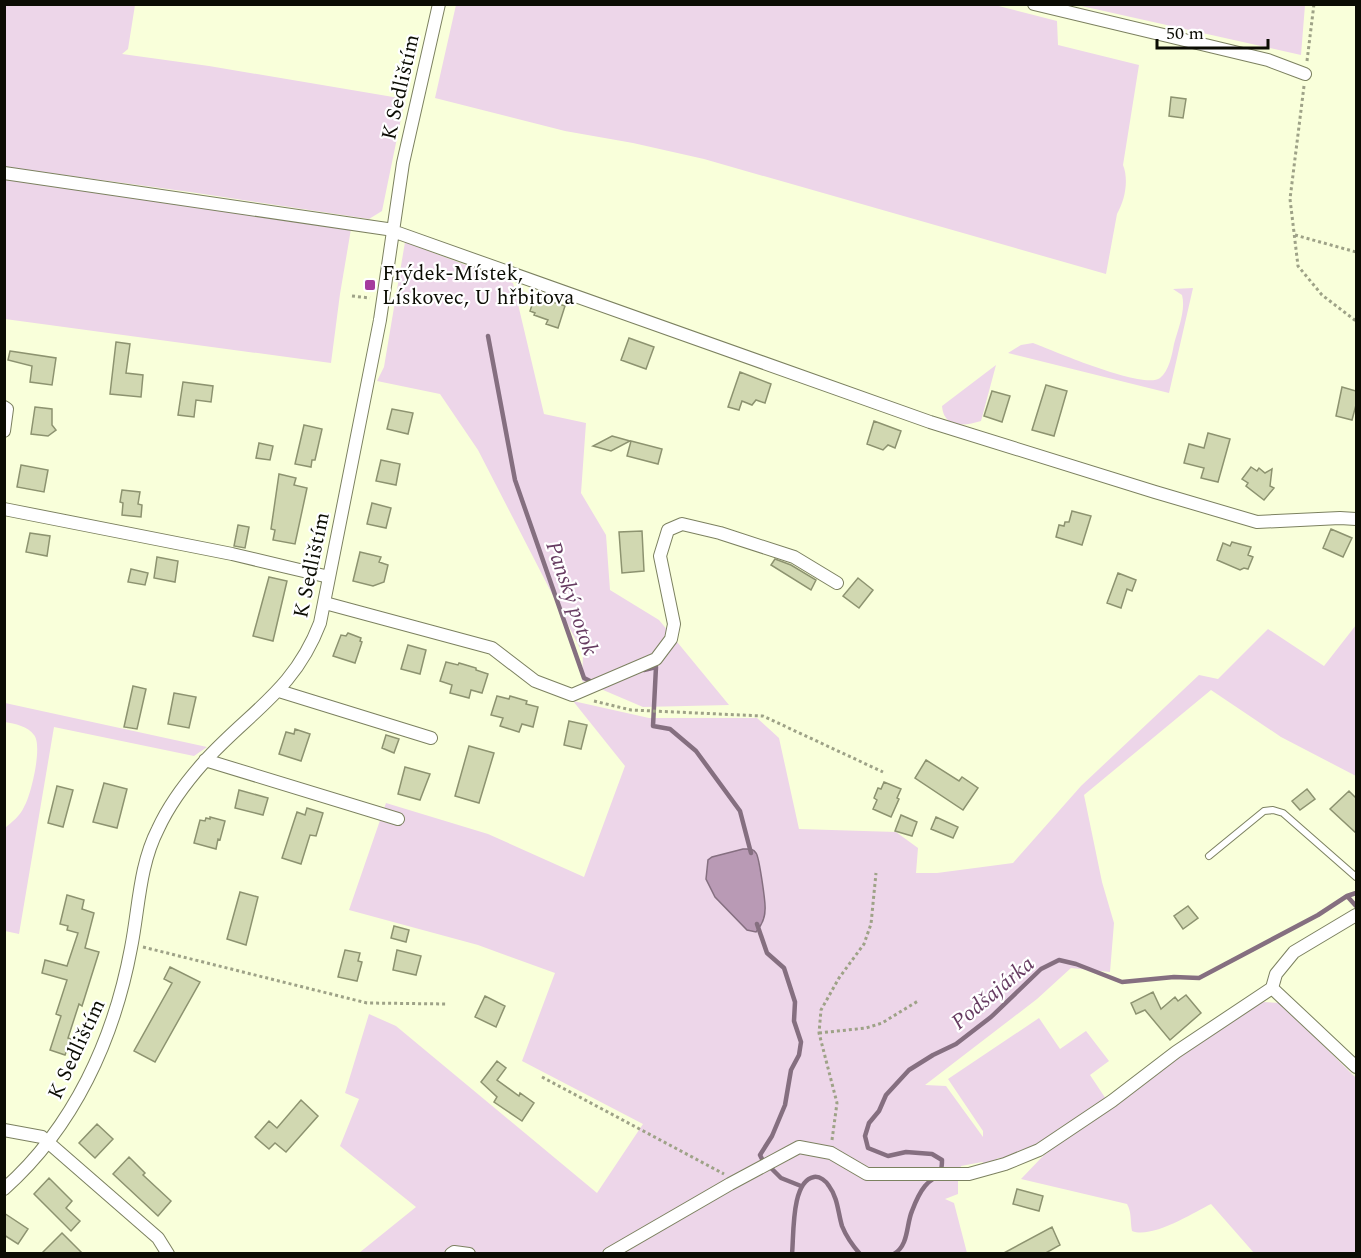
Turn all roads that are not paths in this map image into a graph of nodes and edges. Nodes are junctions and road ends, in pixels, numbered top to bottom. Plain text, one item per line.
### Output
1 (439, 4) edge
2 (1034, 4) edge
3 (1305, 74) road end
4 (4, 173) edge
5 (392, 231) junction
6 (4, 406) edge
7 (4, 430) edge
8 (4, 509) edge
9 (1356, 519) edge
10 (329, 577) junction
11 (837, 583) dead end
12 (325, 603) junction
13 (279, 691) junction
14 (431, 738) dead end
15 (206, 760) junction
16 (398, 819) dead end
17 (1209, 856) dead end
18 (1356, 877) edge
19 (1356, 915) edge
20 (1272, 988) junction
21 (1356, 1067) edge
22 (4, 1130) edge
23 (48, 1142) junction
24 (4, 1189) edge
25 (168, 1254) edge
26 (451, 1254) edge
27 (469, 1254) edge
28 (609, 1254) edge

1 - 5 street, K Sedlištím
2 - 3 street
4 - 5 street
5 - 9 street
5 - 10 street, K Sedlištím
6 - 7 street
8 - 10 street
10 - 12 street, K Sedlištím
11 - 12 street
12 - 13 street, K Sedlištím
13 - 14 street
13 - 15 street, K Sedlištím
15 - 16 street
15 - 23 street, K Sedlištím
17 - 18 lane
19 - 20 street
20 - 21 street
20 - 28 street
22 - 23 street
23 - 24 street, K Sedlištím
23 - 25 street
26 - 27 street

